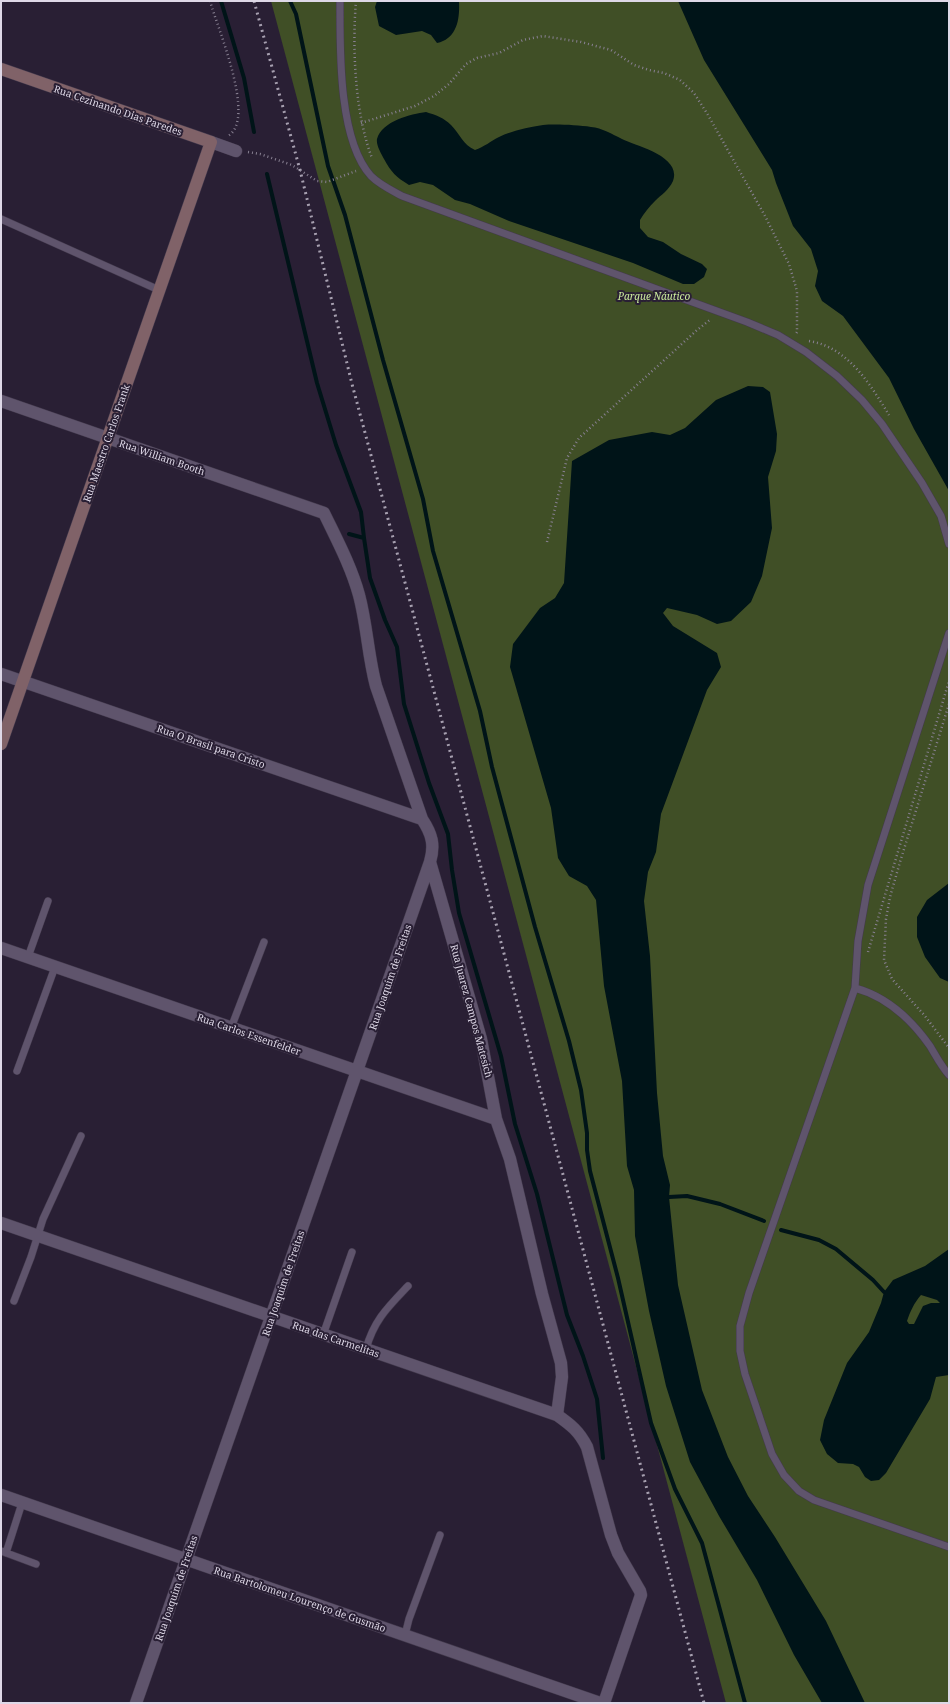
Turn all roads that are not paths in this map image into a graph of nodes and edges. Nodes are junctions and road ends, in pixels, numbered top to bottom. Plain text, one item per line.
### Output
1 (340, 1) edge
2 (1, 69) edge
3 (211, 142) junction
4 (236, 150) road end
5 (1, 219) edge
6 (159, 290) junction
7 (1, 401) edge
8 (108, 438) junction
9 (324, 513) joint
10 (949, 544) edge
11 (949, 632) edge
12 (1, 674) edge
13 (23, 681) junction
14 (1, 744) edge
15 (422, 819) junction
16 (430, 862) junction
17 (48, 901) dead end
18 (264, 942) dead end
19 (1, 948) edge
20 (28, 957) junction
21 (55, 967) junction
22 (855, 988) junction
23 (231, 1028) junction
24 (16, 1071) dead end
25 (357, 1071) junction
26 (949, 1075) edge
27 (496, 1119) junction
28 (81, 1136) dead end
29 (1, 1223) edge
30 (37, 1236) junction
31 (352, 1252) dead end
32 (408, 1286) dead end
33 (14, 1301) dead end
34 (271, 1316) junction
35 (323, 1335) junction
36 (366, 1349) junction
37 (557, 1415) junction
38 (1, 1495) edge
39 (22, 1503) junction
40 (440, 1535) dead end
41 (949, 1547) edge
42 (4, 1552) edge
43 (186, 1560) junction
44 (36, 1564) dead end
45 (405, 1635) junction
46 (136, 1703) edge
47 (600, 1703) edge
48 (604, 1703) edge

1 - 10 lane
2 - 3 street, Rua Cezinando Dias Paredes
3 - 4 street, Rua Cezinando Dias Paredes
3 - 6 street, Rua Maestro Carlos Frank
5 - 6 lane
6 - 8 street, Rua Maestro Carlos Frank
7 - 8 street, Rua William Booth
8 - 9 street, Rua William Booth
8 - 13 street, Rua Maestro Carlos Frank
9 - 15 street, Rua Juarez Campos Matesich
11 - 22 lane
12 - 13 street, Rua O Brasil para Cristo
13 - 14 street, Rua Maestro Carlos Frank
13 - 15 street, Rua O Brasil para Cristo
15 - 16 street, Rua Juarez Campos Matesich
16 - 25 street, Rua Joaquim de Freitas
16 - 27 street, Rua Juarez Campos Matesich
17 - 20 lane
18 - 23 lane
19 - 20 street, Rua Carlos Essenfelder
20 - 21 street, Rua Carlos Essenfelder
21 - 23 street, Rua Carlos Essenfelder
21 - 24 lane
22 - 26 lane
22 - 41 lane
23 - 25 street, Rua Carlos Essenfelder
25 - 27 street, Rua Carlos Essenfelder
25 - 34 street, Rua Joaquim de Freitas
27 - 37 street, Rua Juarez Campos Matesich
28 - 30 lane
29 - 30 street, Rua das Carmelitas
30 - 33 lane
30 - 34 street, Rua das Carmelitas
31 - 35 lane
32 - 36 lane
34 - 35 street, Rua das Carmelitas
34 - 43 street, Rua Joaquim de Freitas
35 - 36 street, Rua das Carmelitas
36 - 37 street, Rua das Carmelitas
37 - 48 street
38 - 39 street, Rua Bartolomeu Lourenço de Gusmão
39 - 42 lane
39 - 43 street, Rua Bartolomeu Lourenço de Gusmão
40 - 45 lane
42 - 44 lane
43 - 45 street, Rua Bartolomeu Lourenço de Gusmão
43 - 46 street, Rua Joaquim de Freitas
45 - 47 street, Rua Bartolomeu Lourenço de Gusmão

